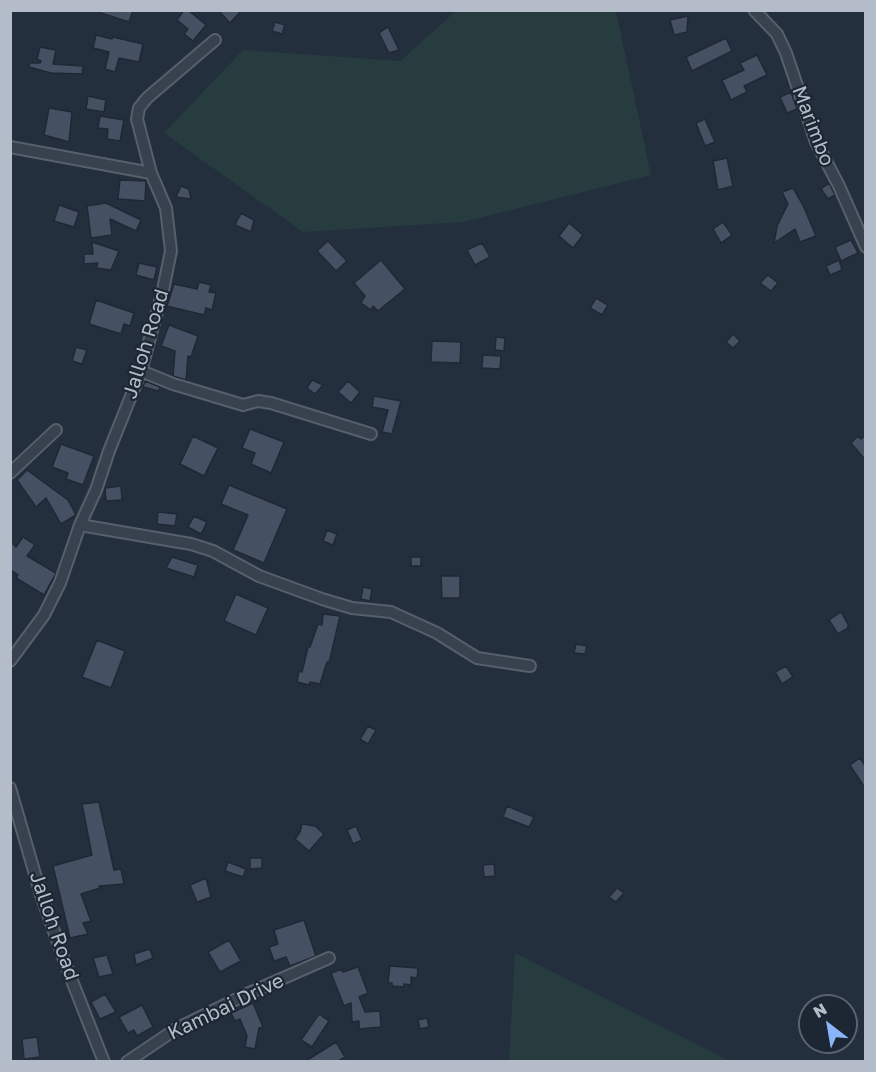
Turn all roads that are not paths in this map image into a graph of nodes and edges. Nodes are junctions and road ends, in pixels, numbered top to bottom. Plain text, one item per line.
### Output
1 (754, 10) edge
2 (215, 40) dead end
3 (10, 147) edge
4 (151, 172) junction
5 (866, 247) edge
6 (141, 371) junction
7 (56, 430) dead end
8 (371, 434) dead end
9 (10, 473) edge
10 (80, 525) junction
11 (10, 661) edge
12 (530, 666) dead end
13 (10, 788) edge
14 (328, 958) dead end
15 (104, 1062) edge
16 (127, 1062) edge

1 - 5 street, Marimbo
2 - 4 street, Jalloh Road
3 - 4 street
4 - 6 street, Jalloh Road
6 - 8 street
6 - 10 street, Jalloh Road
7 - 9 street
10 - 11 street, Jalloh Road
10 - 12 street
13 - 15 street, Jalloh Road
14 - 16 street, Kambai Drive

